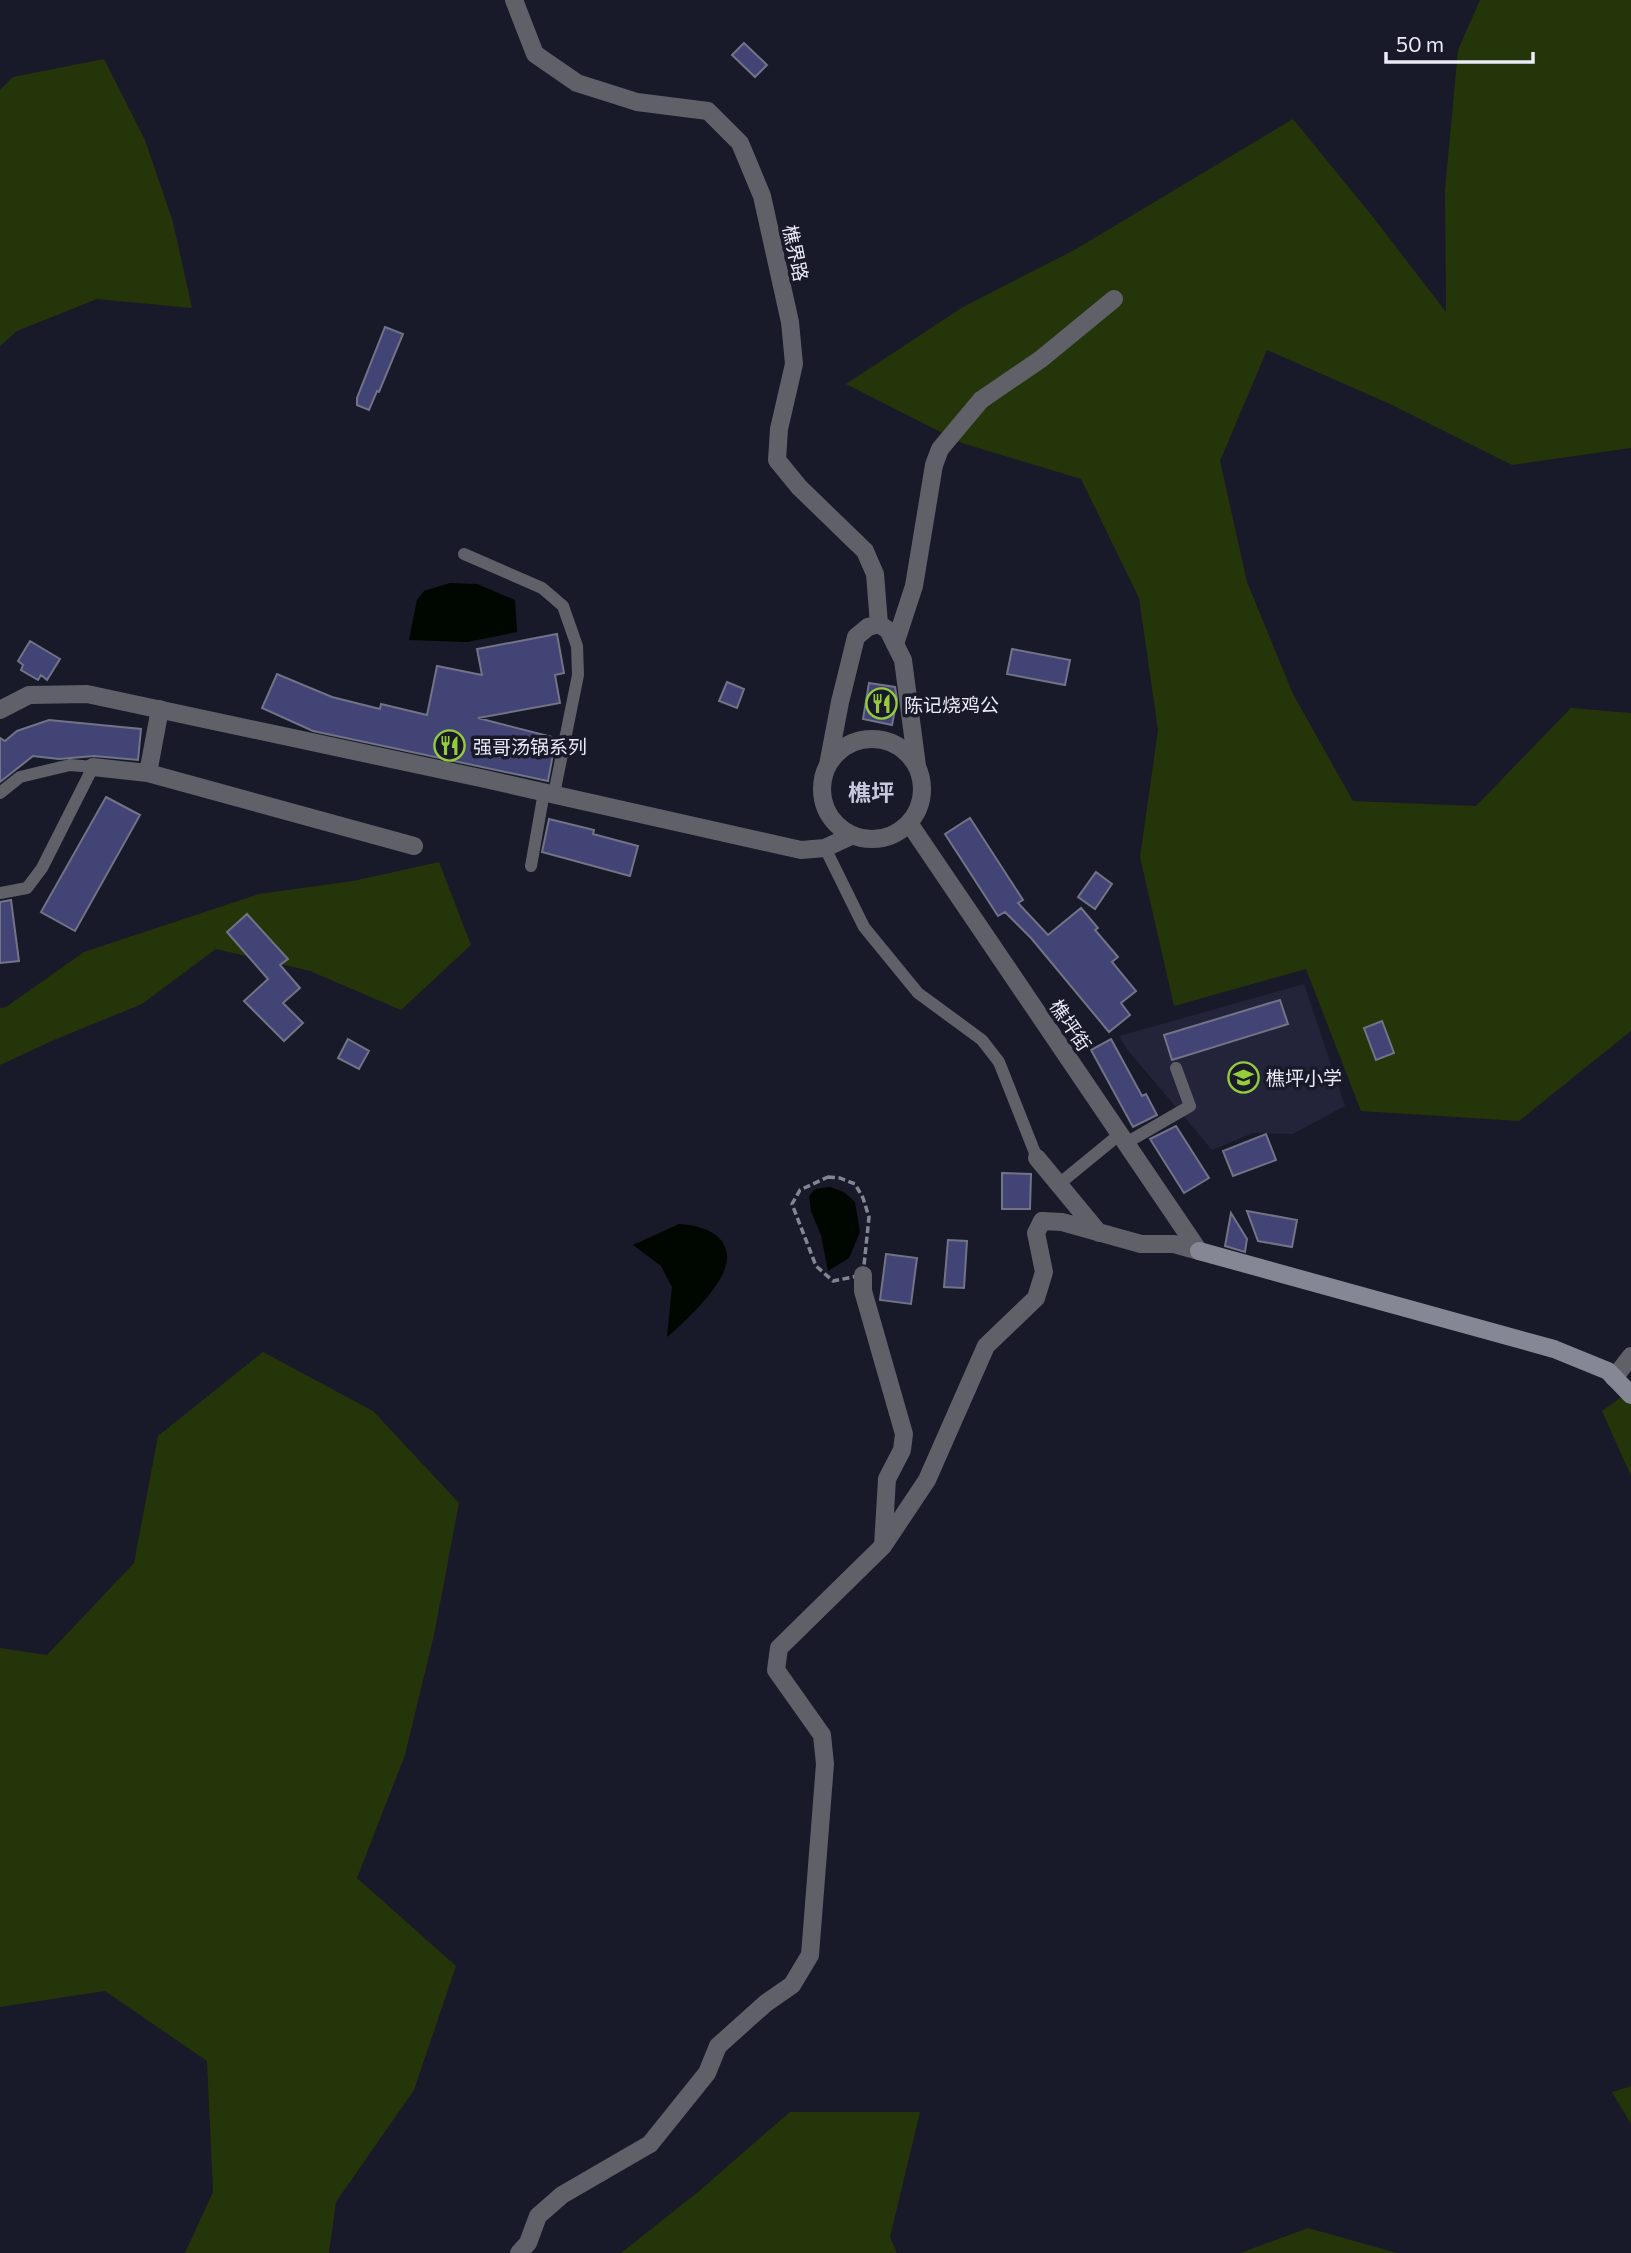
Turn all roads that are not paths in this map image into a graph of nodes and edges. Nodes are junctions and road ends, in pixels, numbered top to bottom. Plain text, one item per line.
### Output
1 (514, 0) edge
2 (1114, 299) dead end
3 (464, 554) dead end
4 (879, 624) junction
5 (895, 644) junction
6 (0, 709) edge
7 (160, 709) junction
8 (828, 765) junction
9 (93, 767) junction
10 (917, 767) junction
11 (148, 773) junction
12 (0, 793) edge
13 (549, 793) junction
14 (909, 823) junction
15 (853, 835) junction
16 (414, 846) dead end
17 (825, 848) junction
18 (531, 866) dead end
19 (0, 893) edge
20 (1176, 1068) dead end
21 (1123, 1139) junction
22 (1037, 1157) joint
23 (1059, 1184) junction
24 (1100, 1233) junction
25 (1199, 1251) junction
26 (863, 1275) road end
27 (1631, 1356) edge
28 (1615, 1378) junction
29 (1631, 1395) edge
30 (883, 1546) junction
31 (519, 2253) edge

1 - 4 street, 樵界路
2 - 5 street
3 - 13 lane
4 - 5 street
4 - 8 street
5 - 10 street
6 - 7 street
7 - 11 street
7 - 13 street
8 - 10 street
8 - 15 street
9 - 11 street
9 - 12 lane
9 - 19 lane
10 - 14 street
11 - 16 street
13 - 17 street
13 - 18 lane
14 - 15 street
14 - 21 street, 樵坪街
15 - 17 street
17 - 22 lane
20 - 21 lane
21 - 23 lane
21 - 25 street, 樵坪街
22 - 23 street
23 - 24 street
24 - 25 street
24 - 30 street
25 - 28 main road
26 - 30 street
27 - 28 street
28 - 29 main road
30 - 31 street

